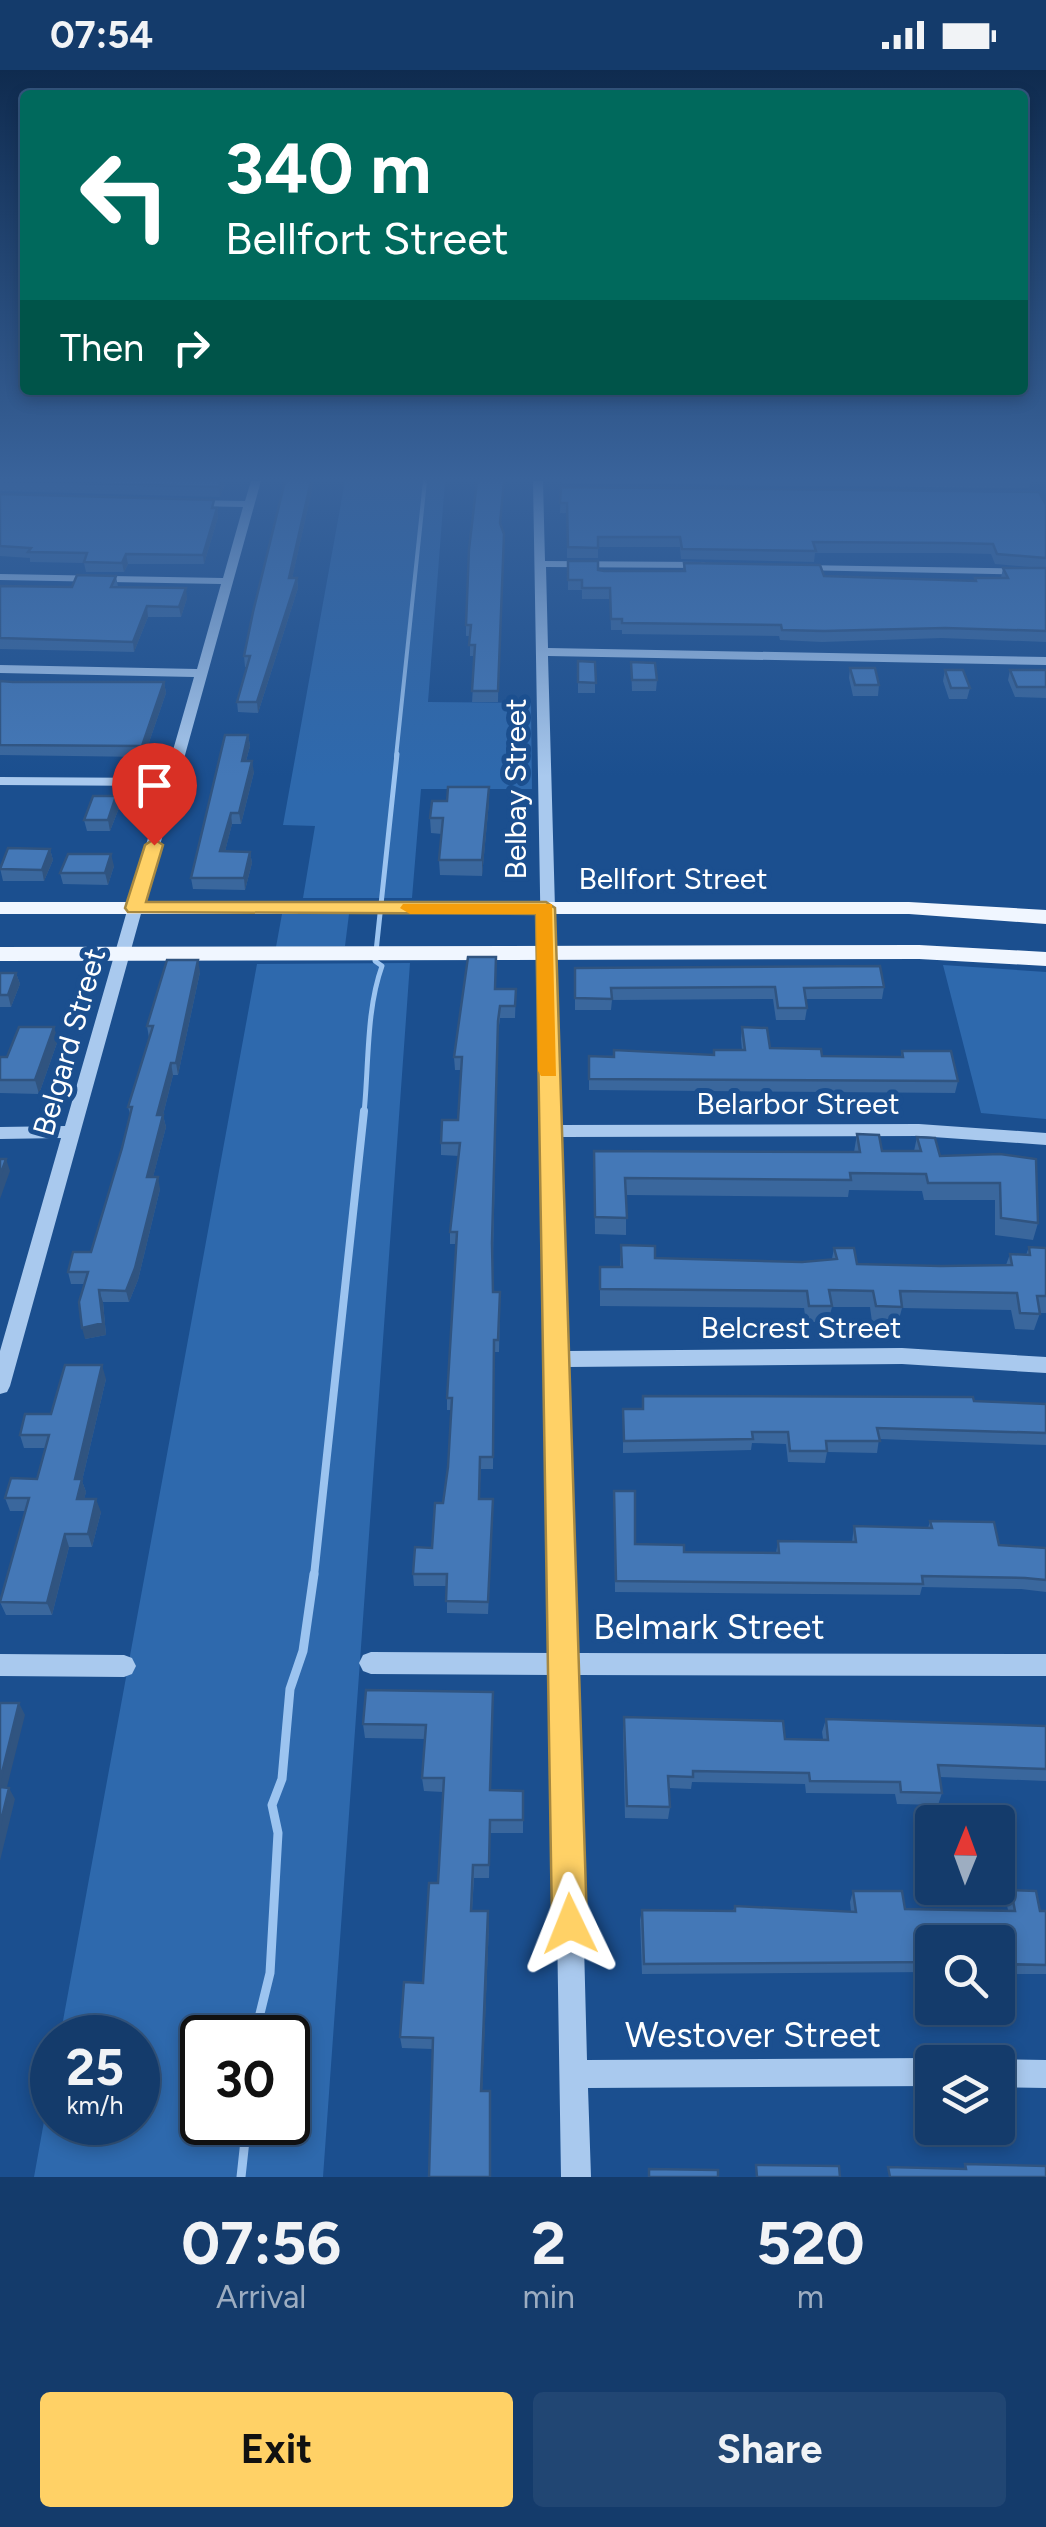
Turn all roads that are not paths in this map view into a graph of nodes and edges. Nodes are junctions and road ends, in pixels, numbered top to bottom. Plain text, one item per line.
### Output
1 (151, 579) edge
2 (540, 579) edge
3 (227, 581) joint
4 (544, 652) junction
5 (1046, 661) edge
6 (0, 669) edge
7 (201, 673) junction
8 (0, 781) edge
9 (173, 782) junction
10 (0, 908) edge
11 (135, 908) junction
12 (546, 908) junction
13 (909, 908) junction
14 (1046, 917) edge
15 (545, 952) junction
16 (919, 952) junction
17 (0, 954) edge
18 (123, 954) junction
19 (1046, 960) edge
20 (550, 1130) junction
21 (72, 1132) junction
22 (0, 1133) edge
23 (1046, 1139) edge
24 (4, 1358) edge
25 (556, 1359) junction
26 (1046, 1365) edge
27 (0, 1386) edge
28 (562, 1662) junction
29 (371, 1663) dead end
30 (0, 1665) edge
31 (1046, 1665) edge
32 (124, 1666) dead end
33 (915, 2072) edge
34 (1015, 2073) edge
35 (574, 2074) junction
36 (1046, 2074) edge
37 (576, 2177) edge

1 - 3 street
2 - 4 street, Belbay Street
3 - 7 street, Belgard Street
4 - 5 street
4 - 12 street, Belbay Street
6 - 7 street
7 - 9 street, Belgard Street
8 - 9 street
9 - 11 street, Belgard Street
10 - 11 main road, Bellfort Street
11 - 12 main road, Bellfort Street
11 - 18 street, Belgard Street
12 - 13 main road, Bellfort Street
12 - 15 street, Belbay Street
13 - 14 main road, Bellfort Street
13 - 16 main road
15 - 16 main road
15 - 18 main road
15 - 20 street, Belbay Street
16 - 19 main road
17 - 18 main road
18 - 21 street, Belgard Street
20 - 23 street, Belarbor Street
20 - 25 street, Belbay Street
21 - 22 street
21 - 24 street, Belgard Street
24 - 27 street, Belgard Street
25 - 26 street, Belcrest Street
25 - 28 street, Belbay Street
28 - 29 street, Belmark Street
28 - 31 street, Belmark Street
28 - 35 street, Belbay Street
30 - 32 street
33 - 35 street, Westover Street
34 - 36 street
35 - 37 street, Belbay Street

